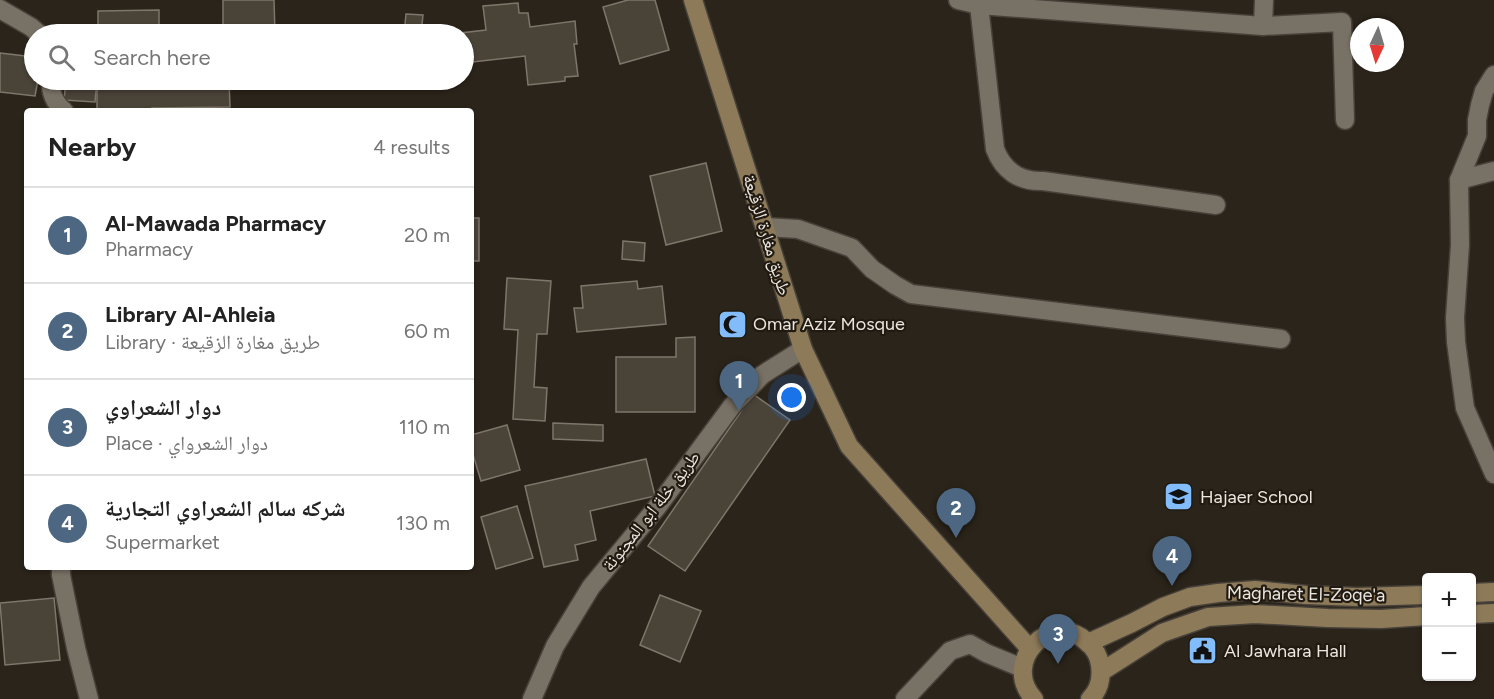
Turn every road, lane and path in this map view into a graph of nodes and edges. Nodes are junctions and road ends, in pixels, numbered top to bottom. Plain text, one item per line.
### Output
1 (693, 0) edge
2 (958, 0) edge
3 (1264, 0) edge
4 (979, 5) junction
5 (0, 9) edge
6 (26, 24) edge
7 (1263, 26) junction
8 (1494, 75) edge
9 (52, 90) edge
10 (61, 108) edge
11 (1345, 120) dead end
12 (1494, 171) edge
13 (1459, 180) junction
14 (1216, 205) dead end
15 (765, 227) junction
16 (1281, 339) dead end
17 (803, 349) junction
18 (1494, 474) edge
19 (62, 570) edge
20 (1476, 592) edge
21 (1494, 592) edge
22 (1422, 595) edge
23 (1494, 613) edge
24 (1476, 614) edge
25 (1422, 616) edge
26 (1088, 643) junction
27 (1030, 649) junction
28 (1022, 668) junction
29 (1101, 672) junction
30 (89, 699) edge
31 (532, 699) edge
32 (905, 699) edge
33 (1034, 699) edge
34 (1090, 699) edge

1 - 15 street, طريق مغارة الزقيعة
2 - 4 street
3 - 7 street
4 - 7 street
4 - 14 street
5 - 6 street
7 - 11 street
8 - 13 street
9 - 10 street
12 - 13 street
13 - 18 street
15 - 16 street
15 - 17 street, طريق مغارة الزقيعة
17 - 27 street, طريق مغارة الزقيعة
17 - 31 street, طريق خلة ابو المجنونة
19 - 30 street
20 - 21 street
22 - 26 street, Magharet El-Zoqe'a
23 - 24 street
25 - 29 street, Magharet El-Zoqe'a
26 - 27 street
26 - 29 street
27 - 28 street
28 - 32 street
28 - 33 street
29 - 34 street

